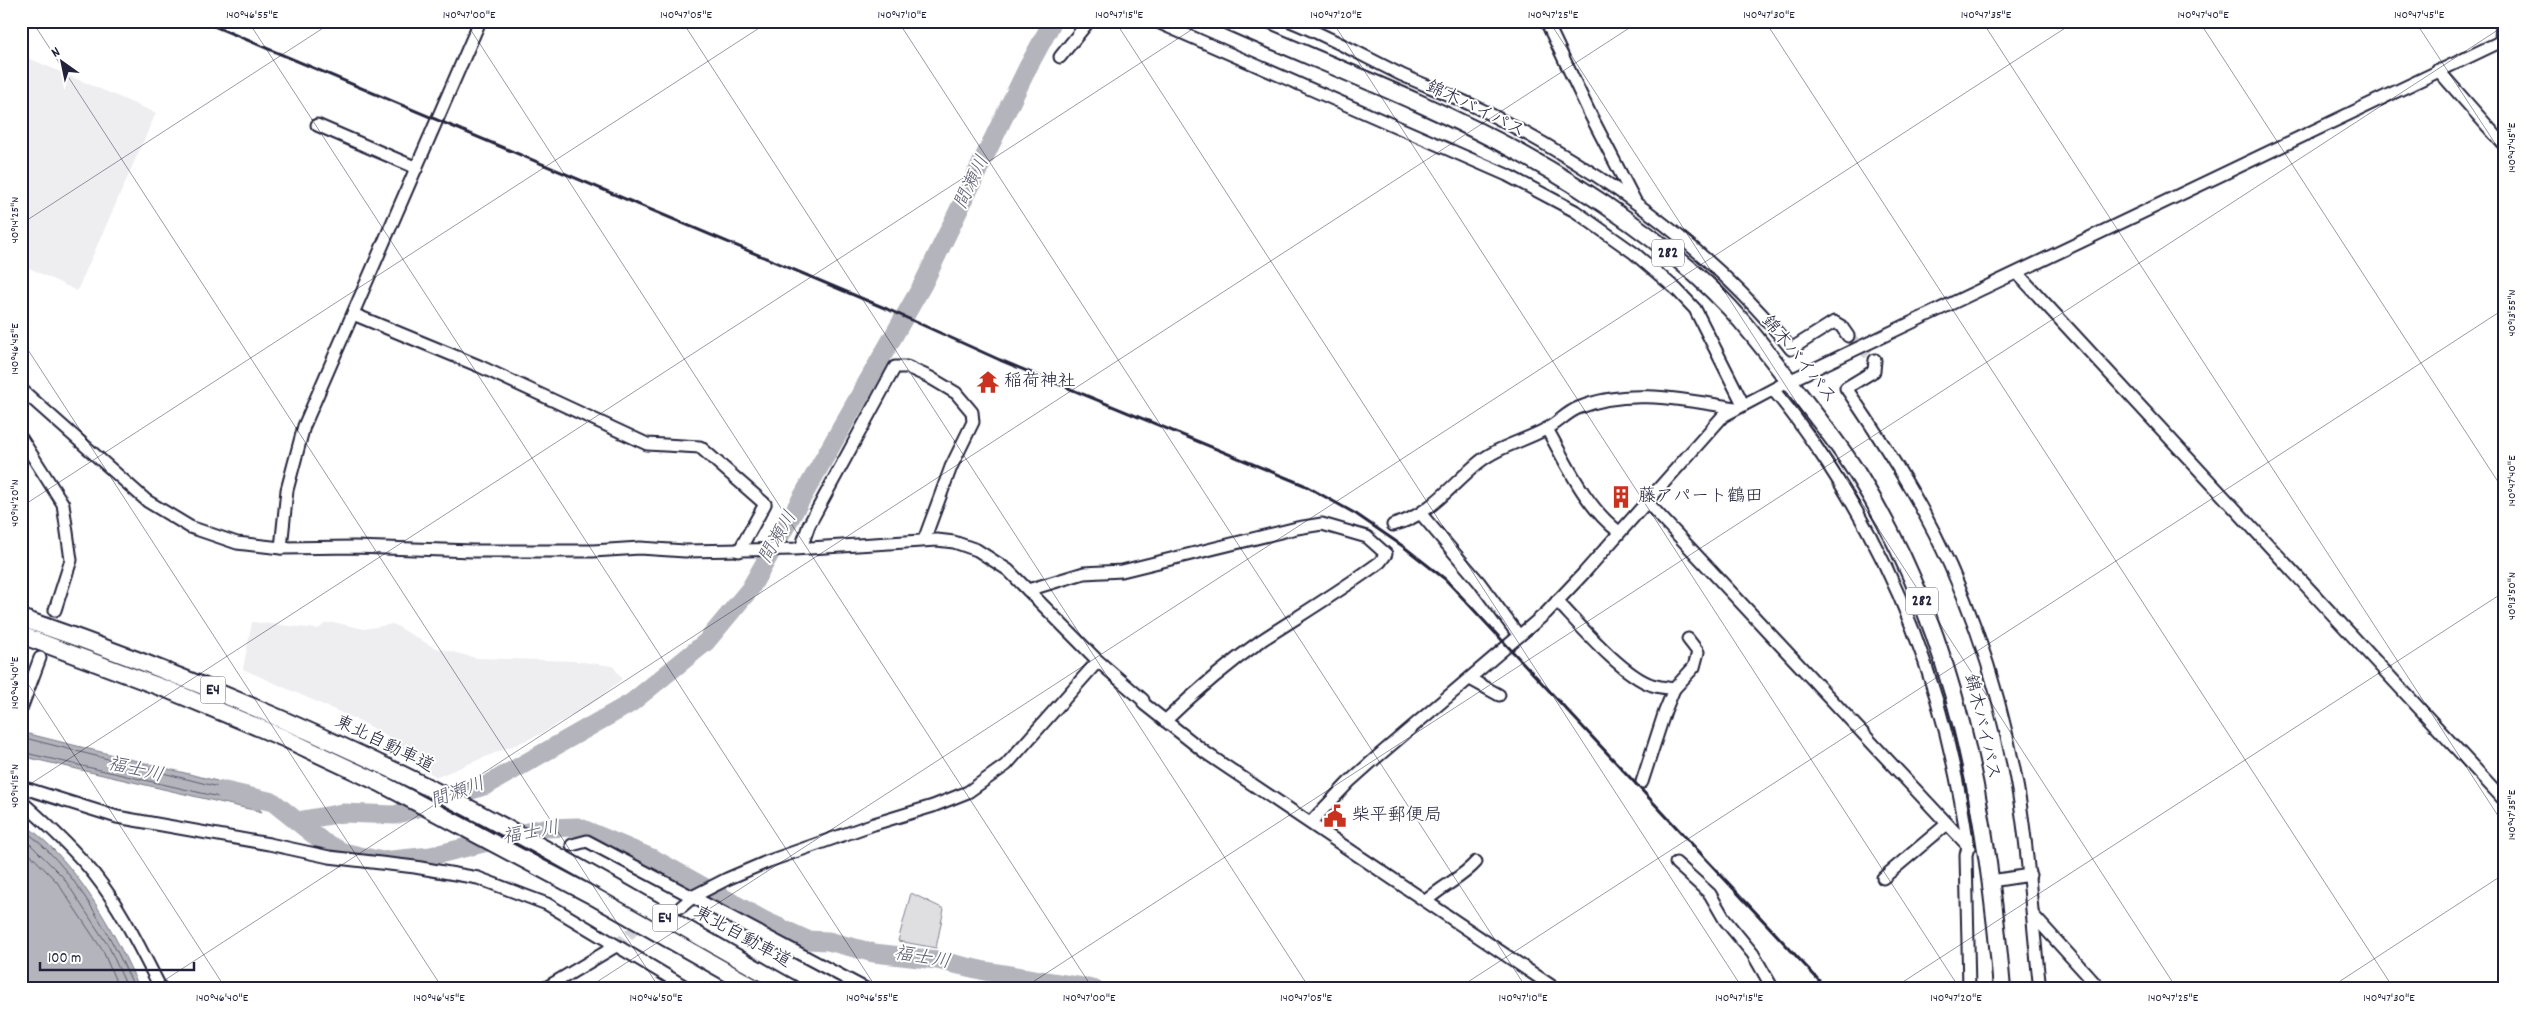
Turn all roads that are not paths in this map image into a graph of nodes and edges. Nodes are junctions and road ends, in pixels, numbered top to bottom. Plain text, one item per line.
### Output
1 (480, 21) edge
2 (1089, 21) edge
3 (1155, 21) edge
4 (1228, 21) edge
5 (1290, 21) edge
6 (1546, 21) edge
7 (2502, 21) edge
8 (2503, 40) edge
9 (1060, 57) dead end
10 (2438, 70) junction
11 (317, 125) dead end
12 (2504, 145) edge
13 (417, 168) junction
14 (1636, 202) junction
15 (2018, 274) junction
16 (353, 314) junction
17 (1848, 336) tunnel mouth
18 (1875, 360) dead end
19 (1789, 381) junction
20 (21, 389) edge
21 (1773, 390) junction
22 (1739, 406) junction
23 (1547, 429) junction
24 (21, 438) edge
25 (1646, 501) junction
26 (1421, 514) junction
27 (1393, 525) dead end
28 (1620, 532) junction
29 (924, 540) junction
30 (281, 548) junction
31 (797, 548) junction
32 (739, 550) junction
33 (1028, 590) junction
34 (1557, 601) junction
35 (55, 610) tunnel mouth
36 (21, 618) edge
37 (21, 635) edge
38 (1519, 636) junction
39 (1688, 639) dead end
40 (40, 658) tunnel mouth
41 (1098, 661) junction
42 (1470, 679) junction
43 (1674, 689) junction
44 (1499, 696) dead end
45 (21, 708) edge
46 (1165, 720) junction
47 (1642, 782) dead end
48 (21, 787) edge
49 (2504, 800) edge
50 (21, 801) edge
51 (1311, 822) junction
52 (1947, 824) junction
53 (572, 845) dead end
54 (1968, 847) junction
55 (1986, 850) junction
56 (1476, 862) dead end
57 (1676, 863) dead end
58 (2030, 875) junction
59 (1882, 878) dead end
60 (1991, 881) junction
61 (694, 897) junction
62 (1426, 901) junction
63 (681, 907) tunnel mouth
64 (2033, 915) junction
65 (616, 946) junction
66 (161, 989) edge
67 (544, 989) edge
68 (689, 989) edge
69 (757, 989) edge
70 (792, 989) edge
71 (866, 989) edge
72 (1556, 989) edge
73 (1773, 989) edge
74 (1969, 989) edge
75 (2002, 989) edge
76 (2040, 989) edge
77 (2100, 989) edge

1 - 13 street
2 - 9 street
3 - 22 street
4 - 19 highway, 錦木バイパス / 282
5 - 14 street
6 - 14 street
7 - 8 street
8 - 10 street
10 - 12 street
10 - 15 street
11 - 13 street
13 - 16 street
14 - 17 street
15 - 19 street
15 - 49 street
16 - 30 street
16 - 32 street
18 - 58 street
19 - 21 street
19 - 55 highway, 錦木バイパス / 282
20 - 30 street
21 - 22 street
21 - 54 street
22 - 23 street
22 - 25 street
23 - 26 street
23 - 28 street
24 - 35 street
25 - 28 street
25 - 52 street
26 - 27 street
26 - 38 street
28 - 34 street
29 - 31 street
29 - 31 street
29 - 33 street
30 - 32 street
31 - 32 street
33 - 41 street
33 - 46 street
34 - 38 street
34 - 43 street
36 - 70 highway, 東北自動車道 / E4
37 - 69 highway, 東北自動車道 / E4
38 - 42 street
39 - 43 street
40 - 45 street
41 - 46 street
41 - 61 street
42 - 44 street
42 - 51 street
43 - 47 street
46 - 51 street
48 - 65 street
50 - 66 street
51 - 62 street
52 - 54 street
52 - 59 street
53 - 61 street
54 - 55 street
54 - 74 street
55 - 60 highway, 錦木バイパス / 282
56 - 62 street
57 - 73 street
58 - 60 street
58 - 64 street
60 - 75 highway, 錦木バイパス / 282
61 - 63 street
61 - 71 street
62 - 72 street
64 - 76 street
64 - 77 street
65 - 67 street
65 - 68 street

